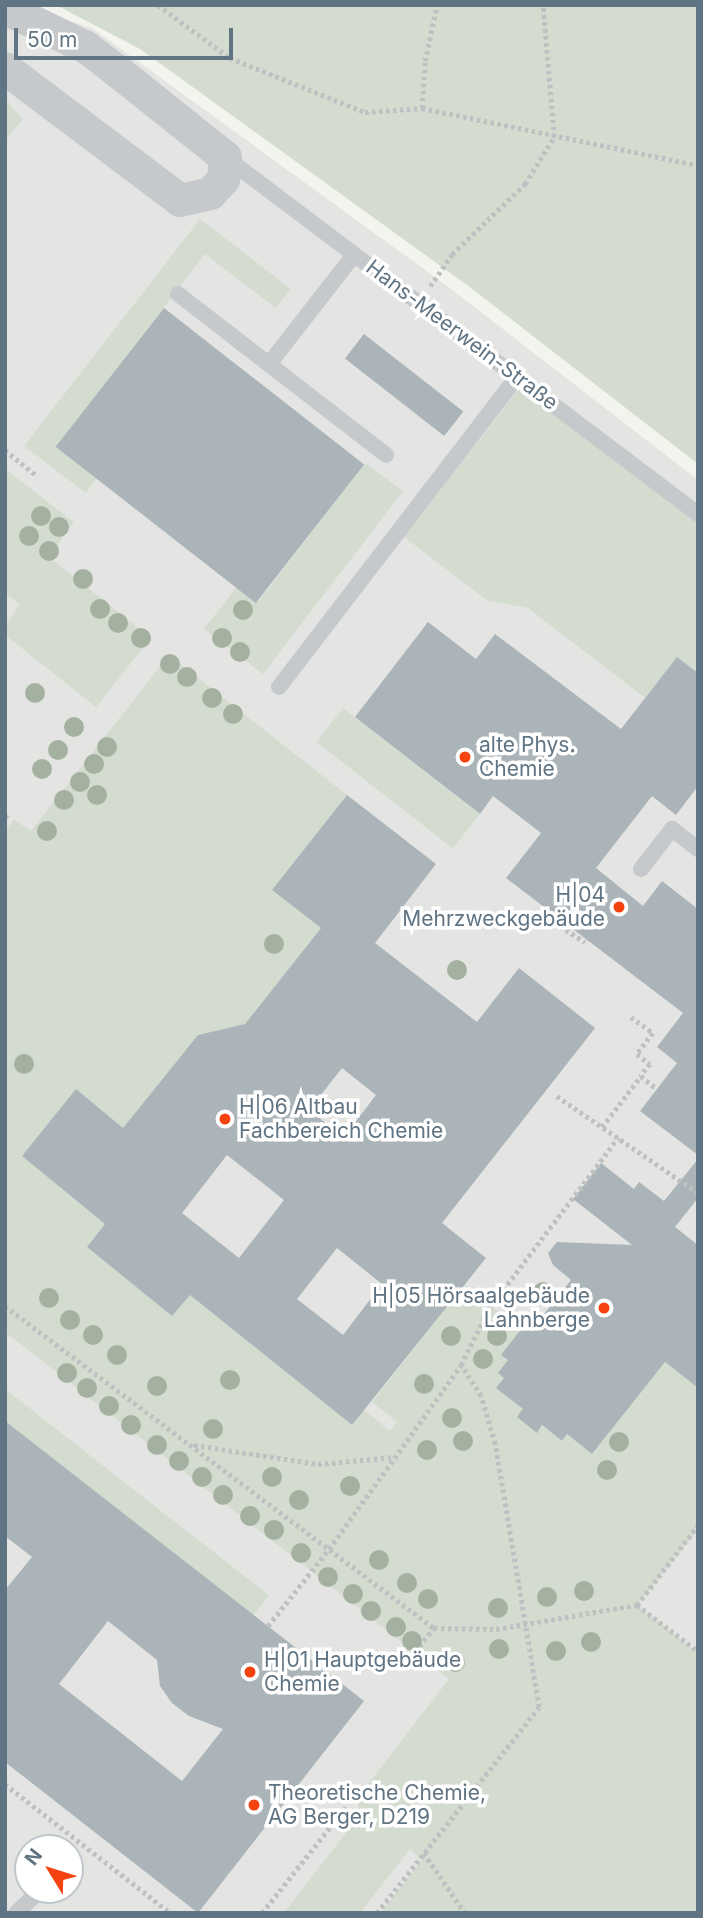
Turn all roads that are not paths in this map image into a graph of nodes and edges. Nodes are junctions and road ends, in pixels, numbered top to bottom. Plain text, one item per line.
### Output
1 (5, 8) edge
2 (5, 68) edge
3 (225, 157) junction
4 (354, 255) junction
5 (178, 293) dead end
6 (269, 364) junction
7 (518, 376) junction
8 (386, 454) dead end
9 (698, 514) edge
10 (279, 687) dead end
11 (698, 849) edge
12 (641, 869) dead end

1 - 3 street, Hans-Meerwein-Straße
2 - 3 street
3 - 4 lane, Hans-Meerwein-Straße
4 - 6 lane
4 - 7 lane, Hans-Meerwein-Straße
5 - 6 lane
6 - 8 lane
7 - 9 lane, Hans-Meerwein-Straße
7 - 10 lane
11 - 12 lane

